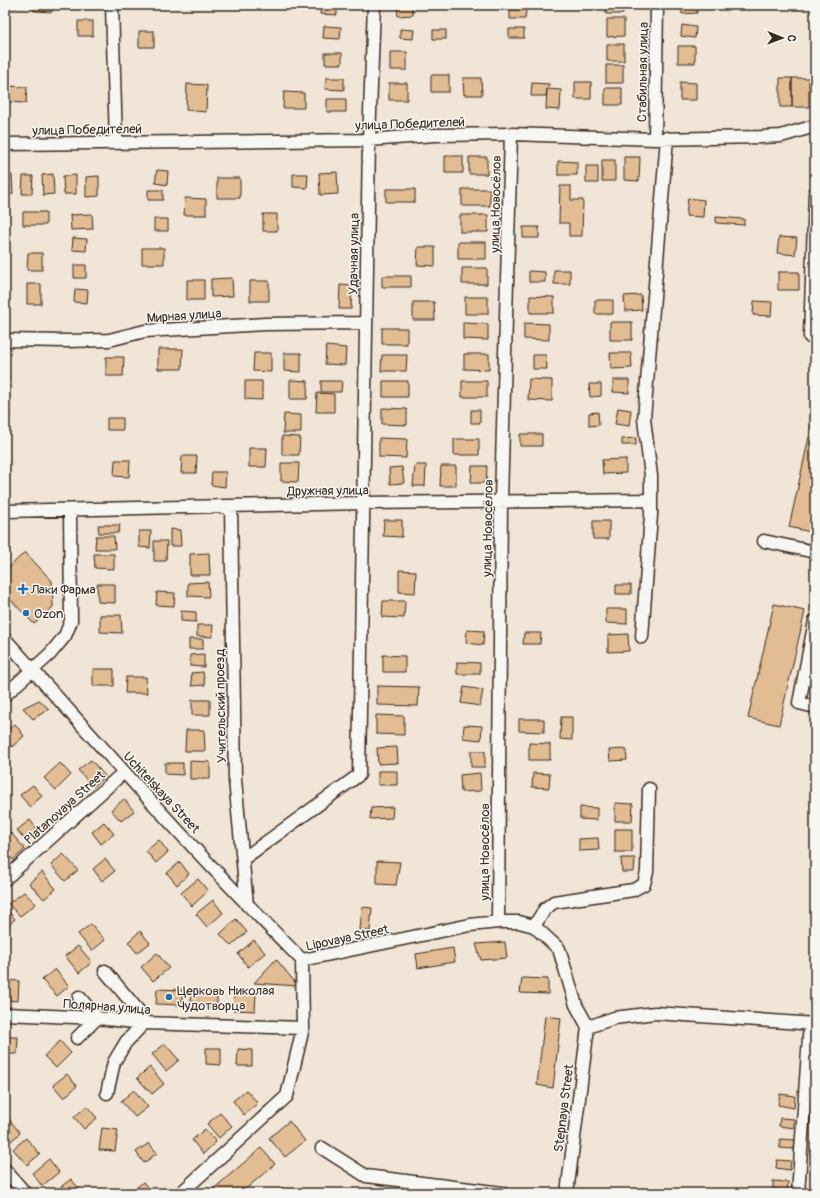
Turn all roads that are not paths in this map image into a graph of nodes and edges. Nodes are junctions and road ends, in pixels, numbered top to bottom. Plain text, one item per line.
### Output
1 (112, 5) edge
2 (374, 5) edge
3 (657, 5) edge
4 (815, 126) edge
5 (511, 134) junction
6 (661, 138) junction
7 (369, 140) junction
8 (116, 143) junction
9 (5, 144) edge
10 (815, 193) edge
11 (366, 323) junction
12 (810, 337) dead end
13 (5, 340) edge
14 (651, 500) junction
15 (501, 501) junction
16 (362, 503) junction
17 (231, 506) junction
18 (70, 510) junction
19 (5, 511) edge
20 (764, 541) dead end
21 (815, 552) edge
22 (815, 621) edge
23 (642, 637) dead end
24 (5, 639) edge
25 (33, 670) junction
26 (5, 695) edge
27 (815, 707) edge
28 (124, 772) junction
29 (649, 789) dead end
30 (243, 859) junction
31 (5, 879) edge
32 (247, 905) junction
33 (498, 922) junction
34 (534, 926) junction
35 (302, 960) junction
36 (105, 971) dead end
37 (79, 997) dead end
38 (5, 1014) edge
39 (97, 1018) junction
40 (144, 1023) junction
41 (813, 1024) edge
42 (588, 1027) junction
43 (303, 1028) junction
44 (77, 1038) dead end
45 (107, 1093) dead end
46 (322, 1148) dead end
47 (5, 1170) edge
48 (25, 1193) edge
49 (181, 1193) edge
50 (502, 1193) edge
51 (567, 1193) edge
52 (798, 1193) edge

1 - 8 street
2 - 7 street, Удачная улица
3 - 6 street, Стабильная улица
4 - 6 street, улица Победителей
5 - 6 street, улица Победителей
5 - 7 street, улица Победителей
5 - 15 street, улица Новосёлов
6 - 14 street, Стабильная улица
7 - 8 street, улица Победителей
7 - 11 street, Удачная улица
8 - 9 street, улица Победителей
10 - 12 street
11 - 13 street, Мирная улица
11 - 16 street, Удачная улица
14 - 15 street, Дружная улица
14 - 23 street, Стабильная улица
15 - 16 street, Дружная улица
15 - 33 street, улица Новосёлов
16 - 17 street, Дружная улица
16 - 30 street, Удачная улица
17 - 18 street, Дружная улица
17 - 30 street, Учительский проезд
18 - 19 street, Дружная улица
18 - 25 street
20 - 21 street
22 - 27 street
24 - 25 street, Uchitelskaya Street
25 - 26 street
25 - 28 street, Uchitelskaya Street
28 - 31 street, Platanovaya Street
28 - 32 street, Uchitelskaya Street
29 - 34 street
30 - 32 street, Учительский проезд
32 - 35 street, Uchitelskaya Street
33 - 34 street, Lipovaya Street
33 - 35 street, Lipovaya Street
34 - 42 street
35 - 43 street, Lipovaya Street
36 - 40 street
37 - 39 street
38 - 39 street, Полярная улица
39 - 40 street, Полярная улица
39 - 44 street
40 - 43 street, Полярная улица
40 - 45 street
41 - 42 street
41 - 52 street
42 - 51 street, Stepnaya Street
43 - 49 street, Lipovaya Street
46 - 50 street
47 - 48 street

